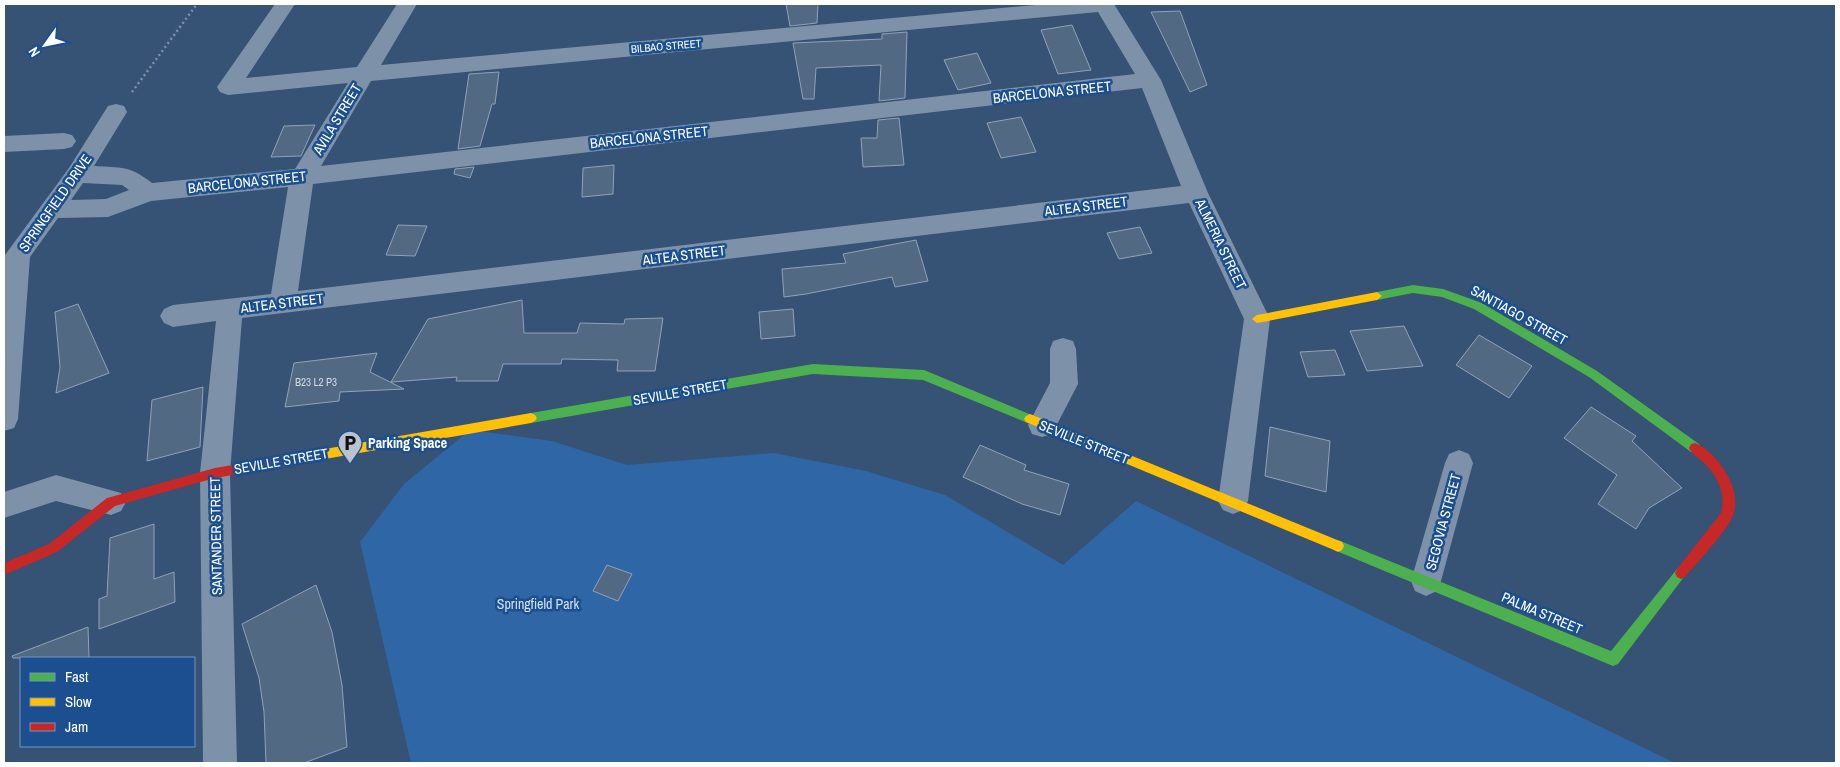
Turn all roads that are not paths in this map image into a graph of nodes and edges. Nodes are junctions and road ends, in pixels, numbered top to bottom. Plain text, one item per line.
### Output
1 (284, 4) edge
2 (407, 4) edge
3 (1104, 4) edge
4 (365, 74) junction
5 (1150, 80) junction
6 (116, 112) road end
7 (64, 141) dead end
8 (4, 144) edge
9 (78, 174) junction
10 (302, 177) junction
11 (148, 192) junction
12 (1196, 193) junction
13 (51, 209) junction
14 (283, 303) junction
15 (230, 309) junction
16 (173, 316) dead end
17 (1258, 319) junction
18 (1063, 349) dead end
19 (4, 419) edge
20 (1042, 425) junction
21 (1709, 458) joint
22 (1459, 463) dead end
23 (214, 473) junction
24 (1232, 501) junction
25 (111, 502) junction
26 (4, 505) edge
27 (4, 569) edge
28 (1426, 581) junction
29 (220, 763) edge

1 - 4 street, BILBAO STREET
2 - 4 street, AVILA STREET
3 - 4 street, BILBAO STREET
3 - 5 street, ALMERIA STREET
4 - 10 street, AVILA STREET
5 - 10 street, BARCELONA STREET
5 - 12 street, ALMERIA STREET
6 - 9 street, SPRINGFIELD DRIVE
7 - 8 street
9 - 11 street
9 - 13 street, SPRINGFIELD DRIVE
10 - 11 street, BARCELONA STREET
10 - 14 street, AVILA STREET
11 - 13 street, BARCELONA STREET
12 - 14 street, ALTEA STREET
12 - 17 street, ALMERIA STREET
13 - 19 street, SPRINGFIELD DRIVE
14 - 15 street, ALTEA STREET
15 - 16 street, ALTEA STREET
15 - 23 street, SANTANDER STREET
17 - 21 street, SANTIAGO STREET
17 - 24 street
18 - 20 street
20 - 23 street, SEVILLE STREET
20 - 24 street, SEVILLE STREET
21 - 28 street, PALMA STREET
22 - 28 street, SEGOVIA STREET
23 - 25 street, SEVILLE STREET
23 - 29 street, SANTANDER STREET
24 - 28 street, PALMA STREET
25 - 26 street
25 - 27 street, SEVILLE STREET

